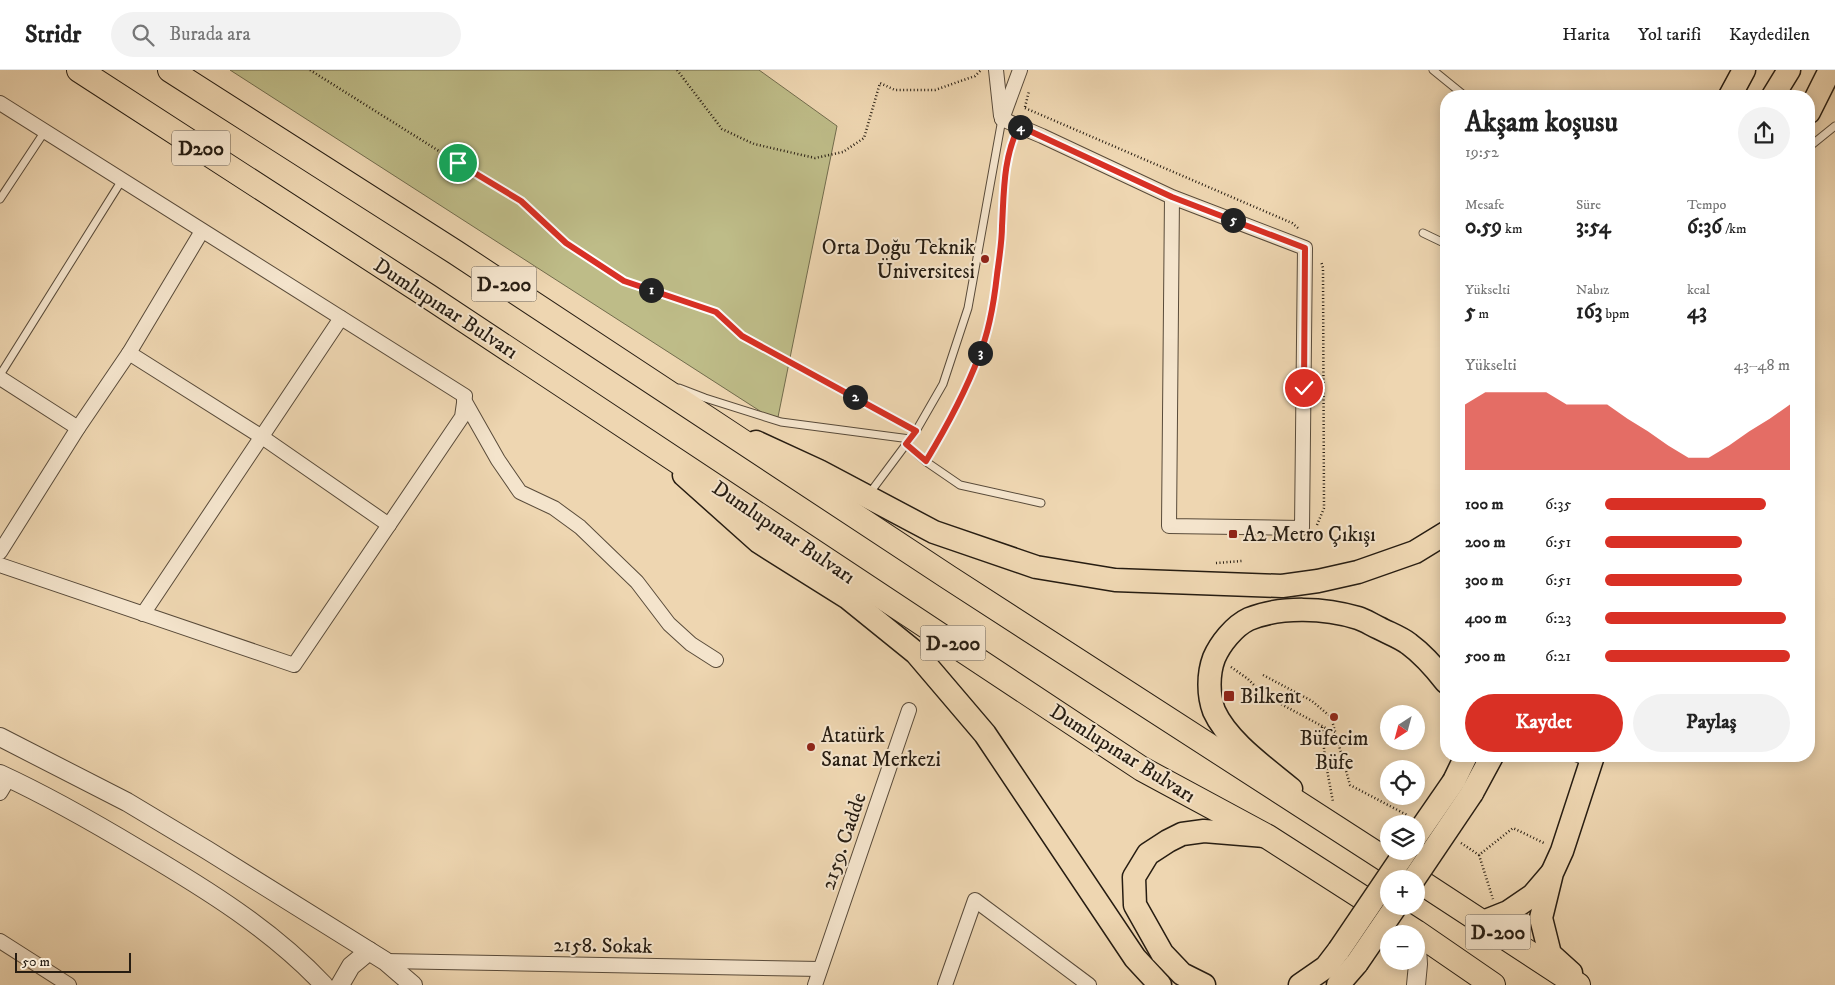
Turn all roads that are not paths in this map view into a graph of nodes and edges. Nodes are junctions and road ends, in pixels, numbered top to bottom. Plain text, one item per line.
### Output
1 (80, 70) edge
2 (170, 70) edge
3 (996, 70) edge
4 (1020, 70) edge
5 (1433, 70) edge
6 (1743, 70) edge
7 (1789, 70) edge
8 (1822, 70) edge
9 (1830, 70) edge
10 (1812, 88) dead end
11 (1458, 90) edge
12 (1733, 90) edge
13 (1777, 90) edge
14 (1815, 100) edge
15 (0, 103) edge
16 (1002, 119) junction
17 (1835, 126) edge
18 (45, 131) junction
19 (1815, 142) edge
20 (290, 148) joint
21 (122, 180) junction
22 (1172, 197) junction
23 (0, 199) edge
24 (322, 227) joint
25 (202, 231) junction
26 (1423, 233) dead end
27 (1440, 241) edge
28 (341, 318) junction
29 (129, 354) junction
30 (637, 371) junction
31 (0, 376) edge
32 (464, 400) junction
33 (717, 424) junction
34 (78, 428) junction
35 (262, 436) junction
36 (644, 439) junction
37 (908, 442) junction
38 (867, 498) junction
39 (1041, 503) dead end
40 (389, 525) junction
41 (1440, 537) edge
42 (0, 552) edge
43 (0, 565) edge
44 (143, 614) junction
45 (716, 660) dead end
46 (1440, 674) edge
47 (909, 710) dead end
48 (0, 737) edge
49 (1462, 762) edge
50 (1489, 762) edge
51 (1584, 762) edge
52 (3, 782) edge
53 (1425, 823) edge
54 (1337, 829) junction
55 (1268, 837) junction
56 (1400, 860) edge
57 (1401, 870) edge
58 (1421, 870) edge
59 (1552, 873) junction
60 (1425, 883) edge
61 (1489, 912) junction
62 (1390, 915) edge
63 (1405, 925) edge
64 (1425, 938) edge
65 (0, 941) edge
66 (369, 951) junction
67 (385, 961) junction
68 (820, 969) junction
69 (1417, 970) edge
70 (406, 982) edge
71 (69, 985) edge
72 (324, 985) edge
73 (340, 985) edge
74 (815, 985) edge
75 (945, 985) edge
76 (1089, 985) edge
77 (1160, 985) edge
78 (1204, 985) edge
79 (1300, 985) edge
80 (1338, 985) edge
81 (1416, 985) edge
82 (1494, 985) edge
83 (1578, 985) edge
84 (1585, 985) edge

1 - 24 highway, Dumlupınar Bulvarı / D200
2 - 20 highway, D200
3 - 16 street
4 - 16 street
5 - 11 lane
6 - 12 main road
7 - 13 main road
8 - 10 lane
9 - 14 main road
15 - 18 street
16 - 22 street
16 - 37 lane
17 - 19 lane
18 - 21 street
18 - 23 lane
20 - 30 highway, D-200
21 - 25 street
21 - 31 lane
22 - 22 street
24 - 36 highway, Dumlupınar Bulvarı / D-200
25 - 28 street
25 - 29 street
26 - 27 lane
28 - 32 street
28 - 35 street
29 - 34 street
29 - 35 street
30 - 33 highway, D-200
30 - 37 lane
31 - 34 street
32 - 40 street
32 - 45 street
33 - 38 main road
33 - 54 highway, D-200
34 - 42 street
35 - 40 street
35 - 44 street
36 - 55 highway, Dumlupınar Bulvarı / D-200
36 - 77 main road
37 - 38 lane
37 - 39 lane
38 - 41 main road
40 - 44 street
43 - 44 street
46 - 54 main road
47 - 68 street, 2159. Cadde
48 - 66 street
49 - 53 main road, bridge
50 - 58 main road, bridge
51 - 59 main road
52 - 72 street
54 - 57 highway, D-200
55 - 63 highway, Dumlupınar Bulvarı / D-200
55 - 78 main road
56 - 79 main road, bridge
59 - 61 main road
59 - 84 main road
60 - 61 highway, D-200
61 - 83 highway, D-200
62 - 80 main road, bridge
64 - 82 highway, Dumlupınar Bulvarı / D-200
65 - 71 street
66 - 67 street
66 - 73 street
67 - 68 street, 2158. Sokak
67 - 70 street
68 - 74 street, 2159. Cadde
69 - 81 street
75 - 76 street

